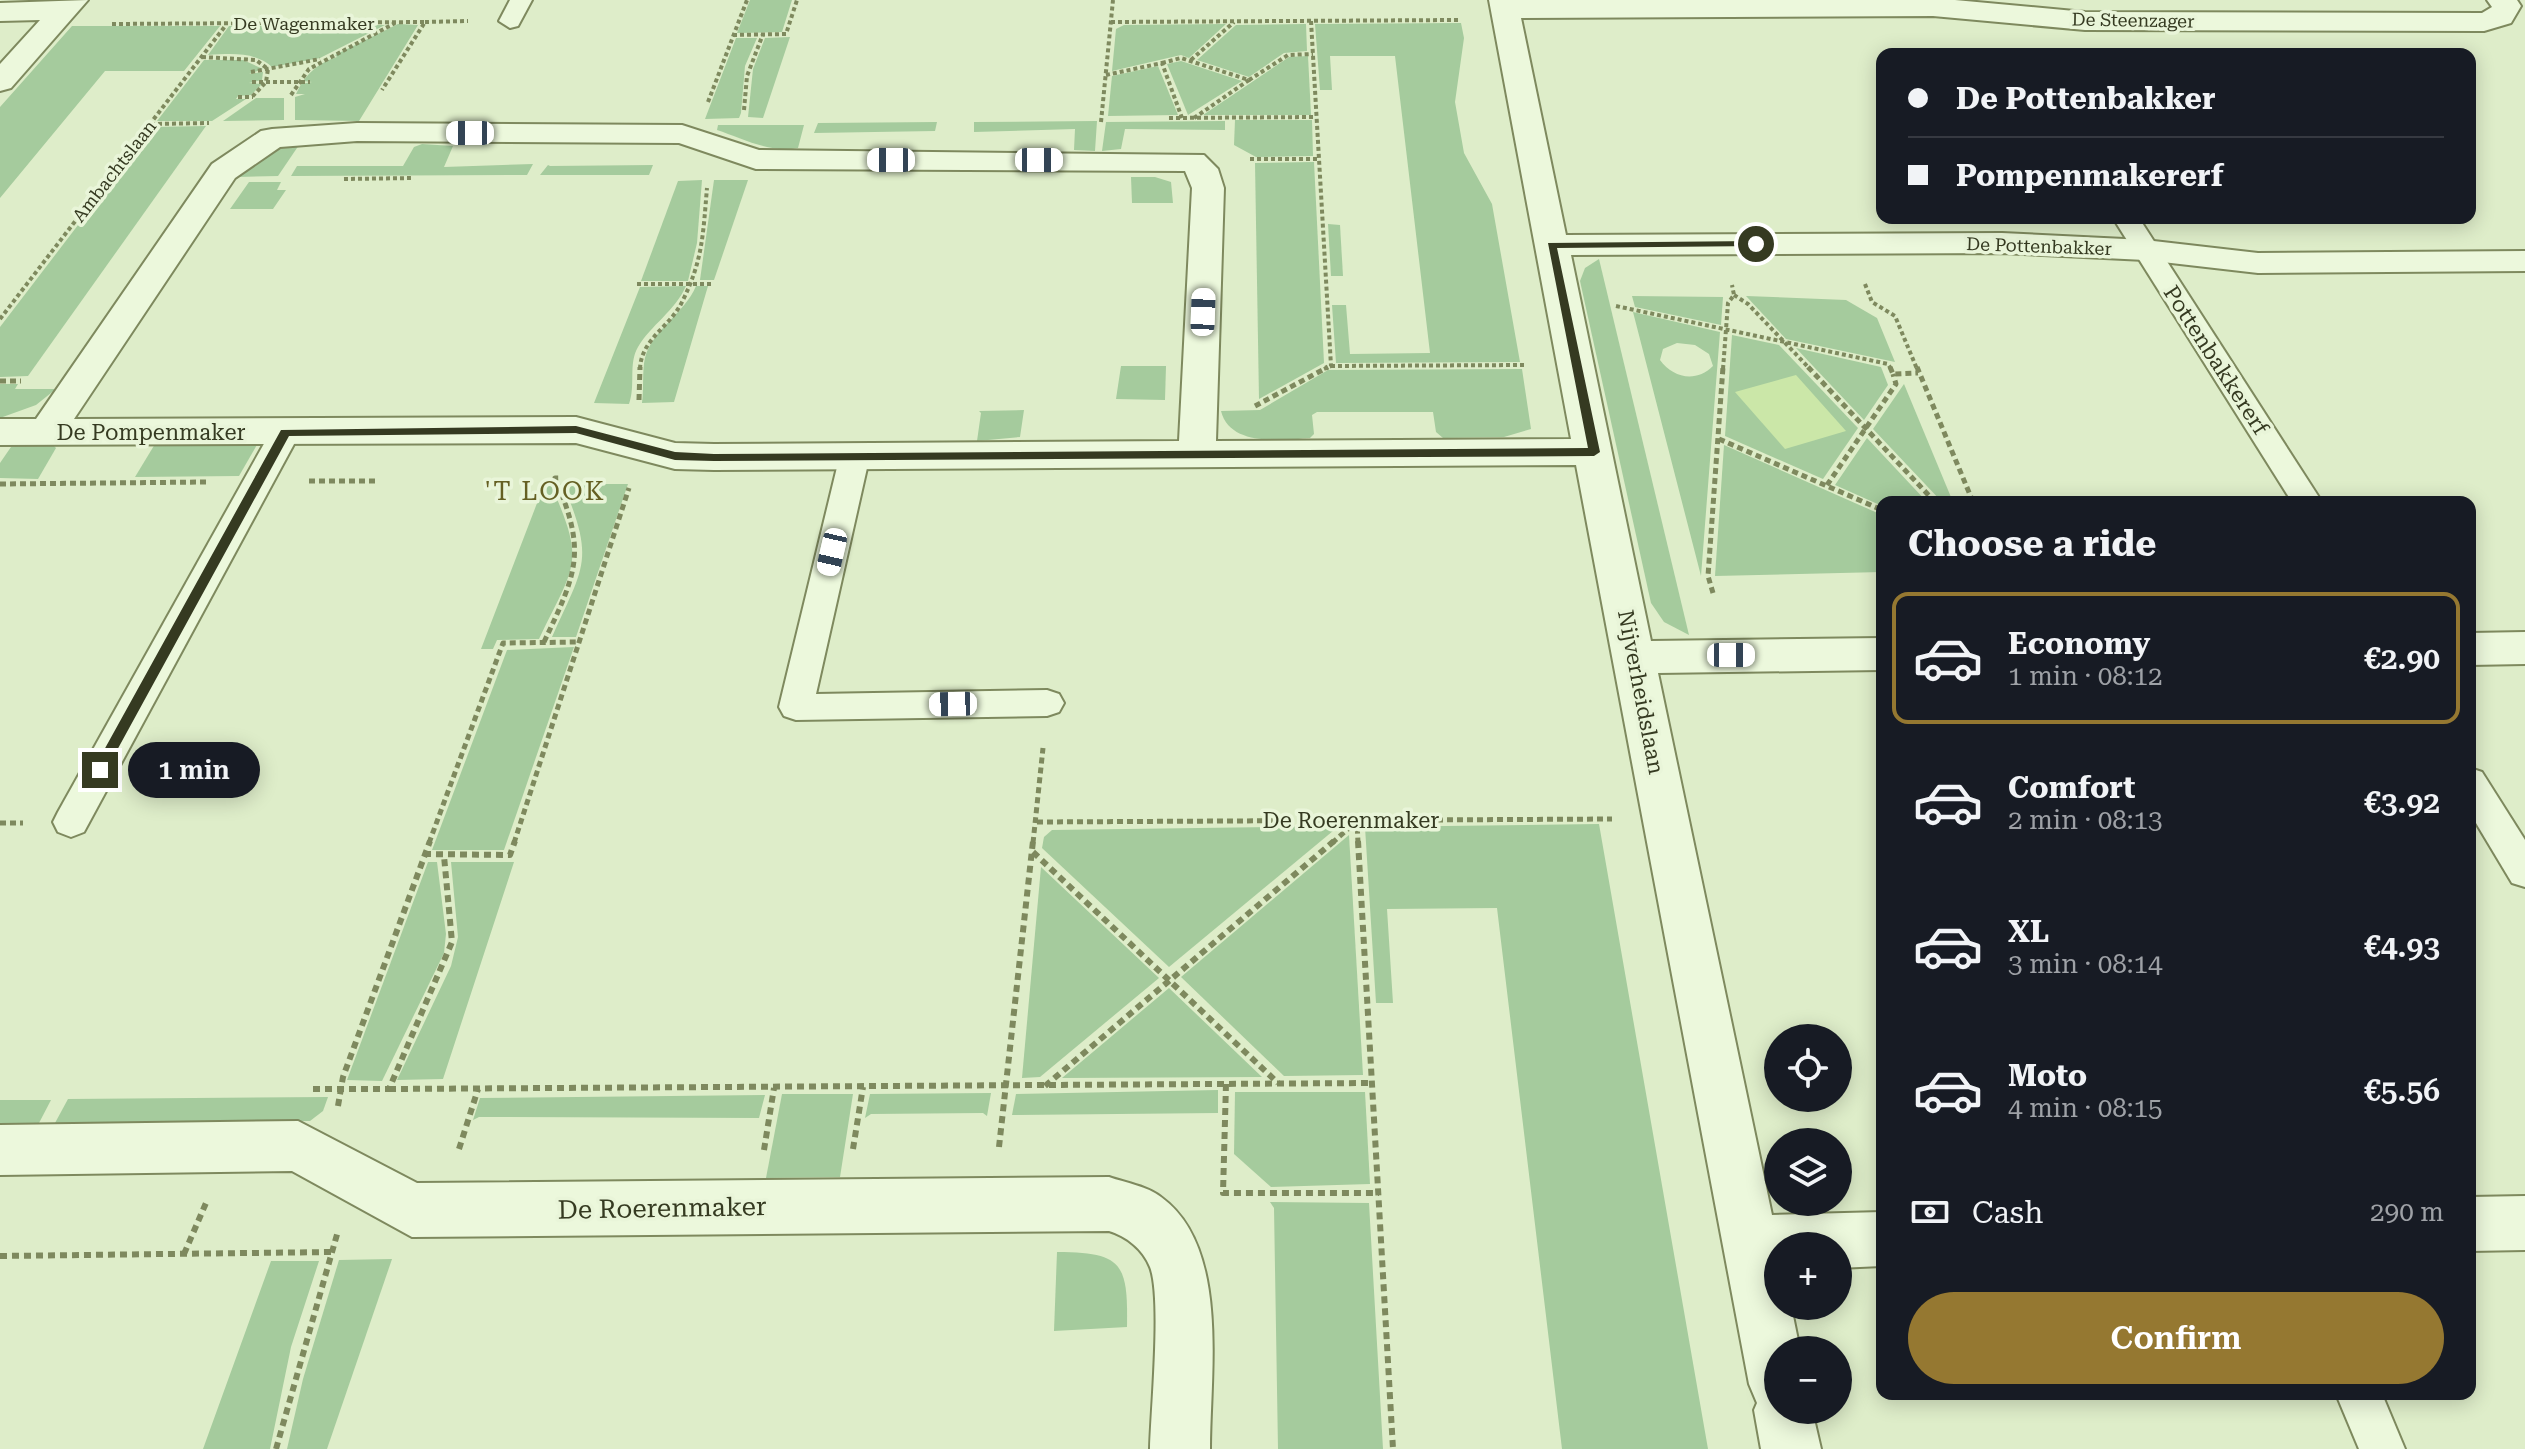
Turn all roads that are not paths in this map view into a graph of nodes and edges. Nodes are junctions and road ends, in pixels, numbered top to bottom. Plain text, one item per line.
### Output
1 (521, 0) edge
2 (2501, 0) edge
3 (1756, 4) edge
4 (1505, 10) edge
5 (0, 12) edge
6 (63, 12) edge
7 (510, 21) dead end
8 (0, 82) edge
9 (2130, 224) edge
10 (1552, 245) junction
11 (2145, 250) junction
12 (2525, 261) edge
13 (47, 431) junction
14 (0, 432) edge
15 (285, 433) junction
16 (1594, 452) junction
17 (1197, 455) junction
18 (854, 459) junction
19 (2303, 496) edge
20 (2525, 648) edge
21 (2476, 649) edge
22 (1876, 654) edge
23 (1633, 657) junction
24 (1047, 703) road end
25 (2476, 792) edge
26 (71, 822) dead end
27 (2525, 872) edge
28 (0, 1150) edge
29 (2525, 1223) edge
30 (2476, 1224) edge
31 (1876, 1239) edge
32 (1750, 1243) junction
33 (1768, 1336) edge
34 (2362, 1400) edge
35 (1786, 1424) edge
36 (1180, 1449) edge
37 (1791, 1449) edge
38 (2382, 1449) edge

1 - 7 lane
2 - 3 street, De Steenzager
3 - 4 street, De Steenzager
4 - 10 street, Nijverheidslaan
5 - 6 street
6 - 8 street
9 - 11 lane, Pottenbakkererf
10 - 11 street, De Pottenbakker
10 - 16 street, Nijverheidslaan
11 - 12 street, De Pottenbakker
11 - 19 lane, Pottenbakkererf
13 - 14 street, De Pompenmaker
13 - 15 street, De Pompenmaker
13 - 17 street
15 - 18 street, De Pompenmaker
15 - 26 lane
16 - 17 street, De Pompenmaker
16 - 23 street, Nijverheidslaan
17 - 18 street, De Pompenmaker
18 - 24 lane
20 - 21 street
22 - 23 street
23 - 32 street, Nijverheidslaan
25 - 27 lane
28 - 36 street, De Roerenmaker
29 - 30 street
31 - 32 street
32 - 33 street, Nijverheidslaan
34 - 38 lane
35 - 37 street

